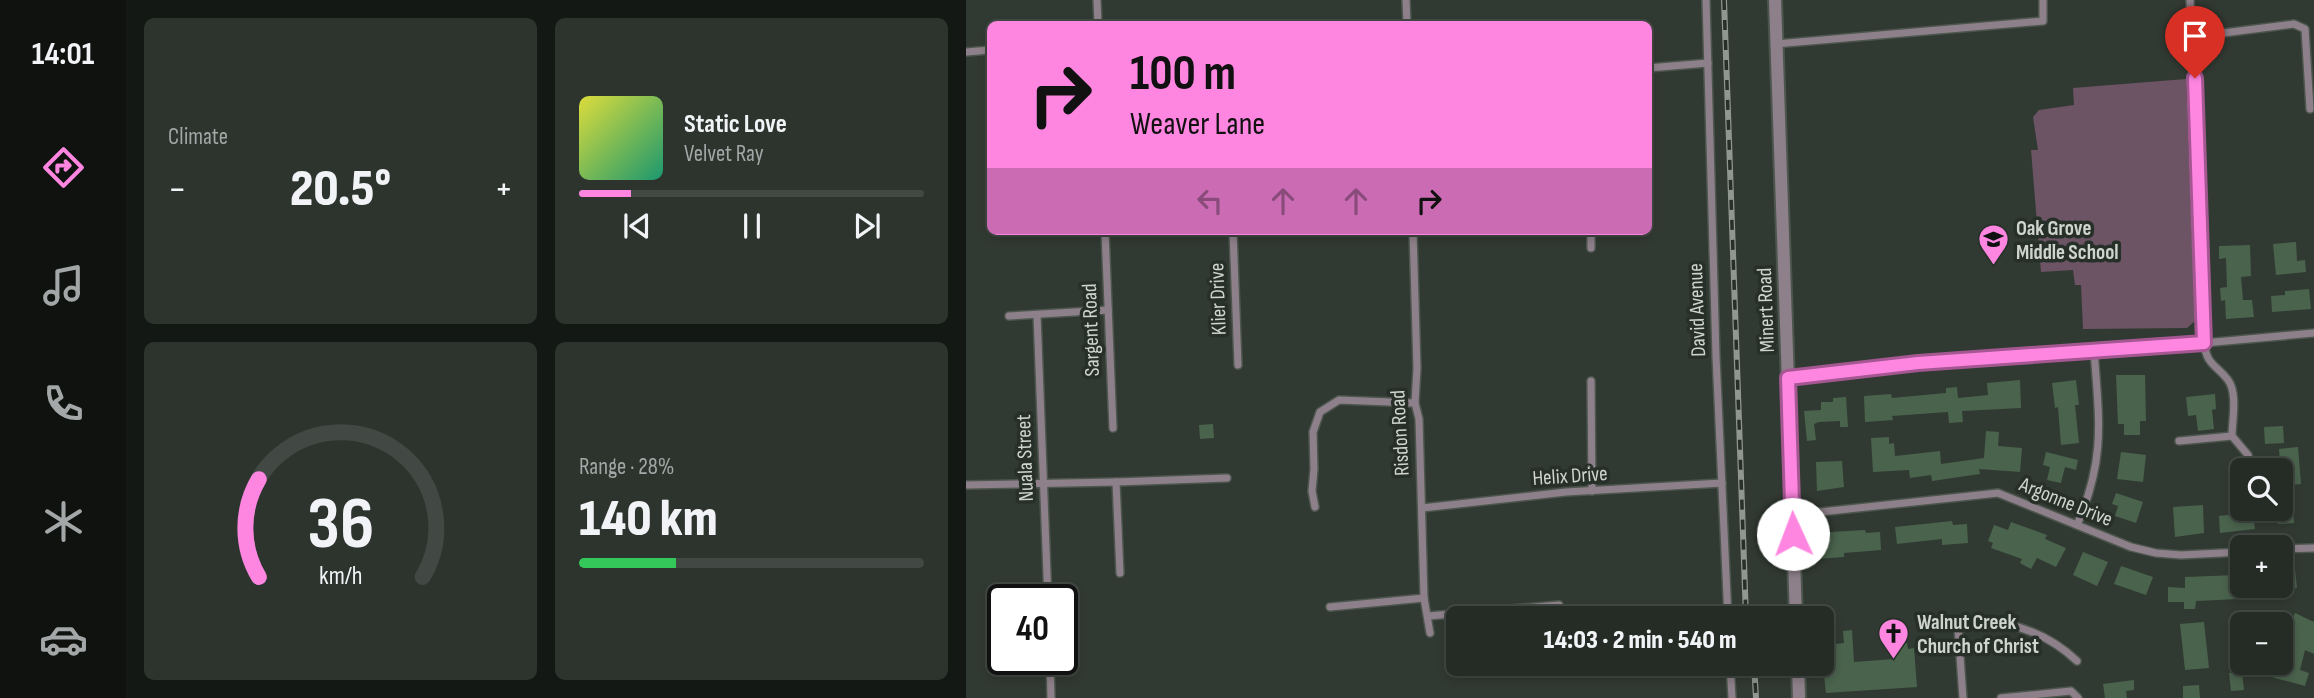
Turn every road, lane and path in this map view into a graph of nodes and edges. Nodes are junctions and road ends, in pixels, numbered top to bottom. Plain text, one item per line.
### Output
1 (1097, 0) edge
2 (1406, 0) edge
3 (1706, 0) edge
4 (1774, 0) edge
5 (2043, 0) edge
6 (2190, 0) edge
7 (1098, 21) edge
8 (1407, 21) edge
9 (2192, 37) junction
10 (1776, 44) junction
11 (987, 50) edge
12 (966, 52) edge
13 (1708, 62) junction
14 (1652, 68) edge
15 (2310, 109) dead end
16 (1105, 235) edge
17 (1233, 235) edge
18 (1413, 235) edge
19 (1591, 235) edge
20 (1591, 248) dead end
21 (1108, 310) junction
22 (1037, 315) junction
23 (1009, 316) dead end
24 (2314, 333) edge
25 (2204, 343) junction
26 (2094, 350) junction
27 (1238, 365) dead end
28 (1788, 378) junction
29 (1591, 381) dead end
30 (1415, 403) junction
31 (1113, 428) dead end
32 (2232, 436) junction
33 (2179, 441) dead end
34 (2249, 458) edge
35 (1227, 478) dead end
36 (1043, 482) junction
37 (1116, 482) junction
38 (1722, 483) junction
39 (966, 485) edge
40 (1592, 491) junction
41 (1315, 506) dead end
42 (1422, 508) junction
43 (1792, 515) junction
44 (2077, 525) junction
45 (2314, 548) edge
46 (2293, 549) edge
47 (2230, 553) edge
48 (1120, 573) dead end
49 (1047, 584) edge
50 (1424, 598) junction
51 (1559, 605) dead end
52 (1727, 606) edge
53 (1796, 606) edge
54 (1330, 607) dead end
55 (1428, 616) junction
56 (1430, 633) dead end
57 (2077, 661) dead end
58 (1050, 675) edge
59 (1731, 676) edge
60 (1798, 676) edge
61 (1051, 698) edge
62 (1732, 698) edge
63 (1799, 698) edge
64 (1963, 698) edge
65 (2001, 698) edge
66 (2078, 698) edge

1 - 7 street
2 - 8 street
3 - 13 street, David Avenue
4 - 10 street, Minert Road
5 - 10 street
6 - 9 street
9 - 15 street
9 - 25 street
10 - 28 street, Minert Road
11 - 12 street
13 - 14 street
13 - 38 street, David Avenue
16 - 21 street, Sargent Road
17 - 27 street, Klier Drive
18 - 30 street, Risdon Road
19 - 20 street
21 - 22 street
21 - 31 street, Sargent Road
22 - 23 street
22 - 36 street, Nuala Street
24 - 25 street
25 - 26 street
25 - 32 street
26 - 28 street
26 - 44 street
28 - 43 street, Minert Road
29 - 40 street
30 - 41 street
30 - 42 street, Risdon Road
32 - 33 street
32 - 34 street
35 - 37 street
36 - 37 street
36 - 39 street
36 - 49 street, Nuala Street
37 - 48 street
38 - 40 street, Helix Drive
38 - 52 street, David Avenue
40 - 42 street, Helix Drive
42 - 50 street, Risdon Road
43 - 44 street, Argonne Drive
43 - 53 street, Minert Road
44 - 47 street, Argonne Drive
45 - 46 street
50 - 54 street
50 - 55 street, Risdon Road
51 - 55 street
55 - 56 street, Risdon Road
57 - 64 street
58 - 61 street
59 - 62 street
60 - 63 street
65 - 66 street

